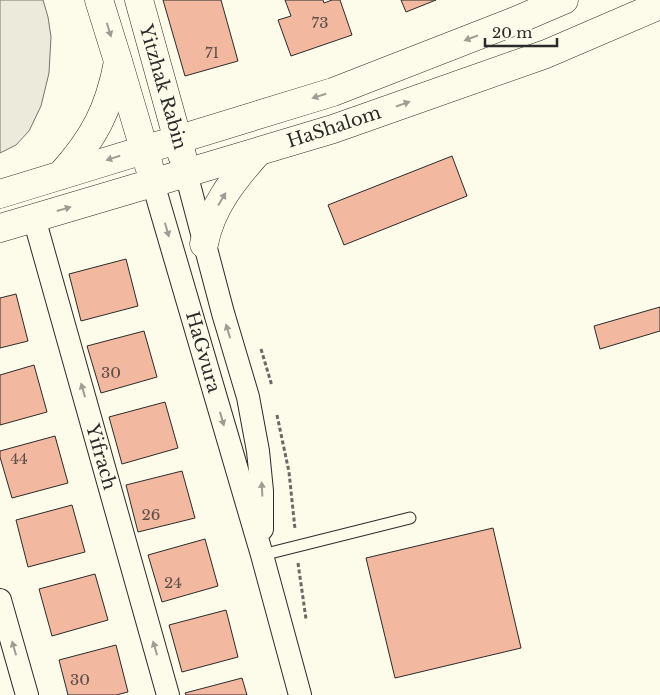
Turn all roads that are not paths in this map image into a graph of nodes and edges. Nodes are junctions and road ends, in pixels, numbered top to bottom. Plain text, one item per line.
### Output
1 (100, 0) edge
2 (139, 0) edge
3 (564, 0) edge
4 (660, 5) edge
5 (118, 61) junction
6 (178, 138) junction
7 (144, 149) junction
8 (258, 152) junction
9 (186, 173) junction
10 (61, 175) junction
11 (153, 183) junction
12 (0, 194) edge
13 (34, 218) junction
14 (0, 228) edge
15 (204, 244) junction
16 (410, 518) dead end
17 (262, 555) junction
18 (0, 600) edge
19 (27, 695) edge
20 (168, 695) edge
21 (300, 695) edge

1 -> 5 main road, Yitzhak Rabin
2 - 6 main road, Yitzhak Rabin
3 -> 6 main road, HaShalom
8 -> 4 main road, HaShalom
5 - 7 main road, Yitzhak Rabin
5 - 10 main road
6 - 7 main road, HaShalom
6 - 9 main road, Yitzhak Rabin
7 -> 10 main road, HaShalom
7 - 11 main road, HaGvura
8 - 9 main road, HaShalom
15 -> 8 main road
9 - 11 main road, HaShalom
9 - 15 street, HaGvura
10 - 12 main road, HaShalom
13 -> 11 main road, HaShalom
11 -> 17 street, HaGvura
13 - 14 main road, HaShalom
20 -> 13 street, Yifrach
17 -> 15 street, HaGvura
16 - 17 lane
17 - 21 street, HaGvura
19 -> 18 street

